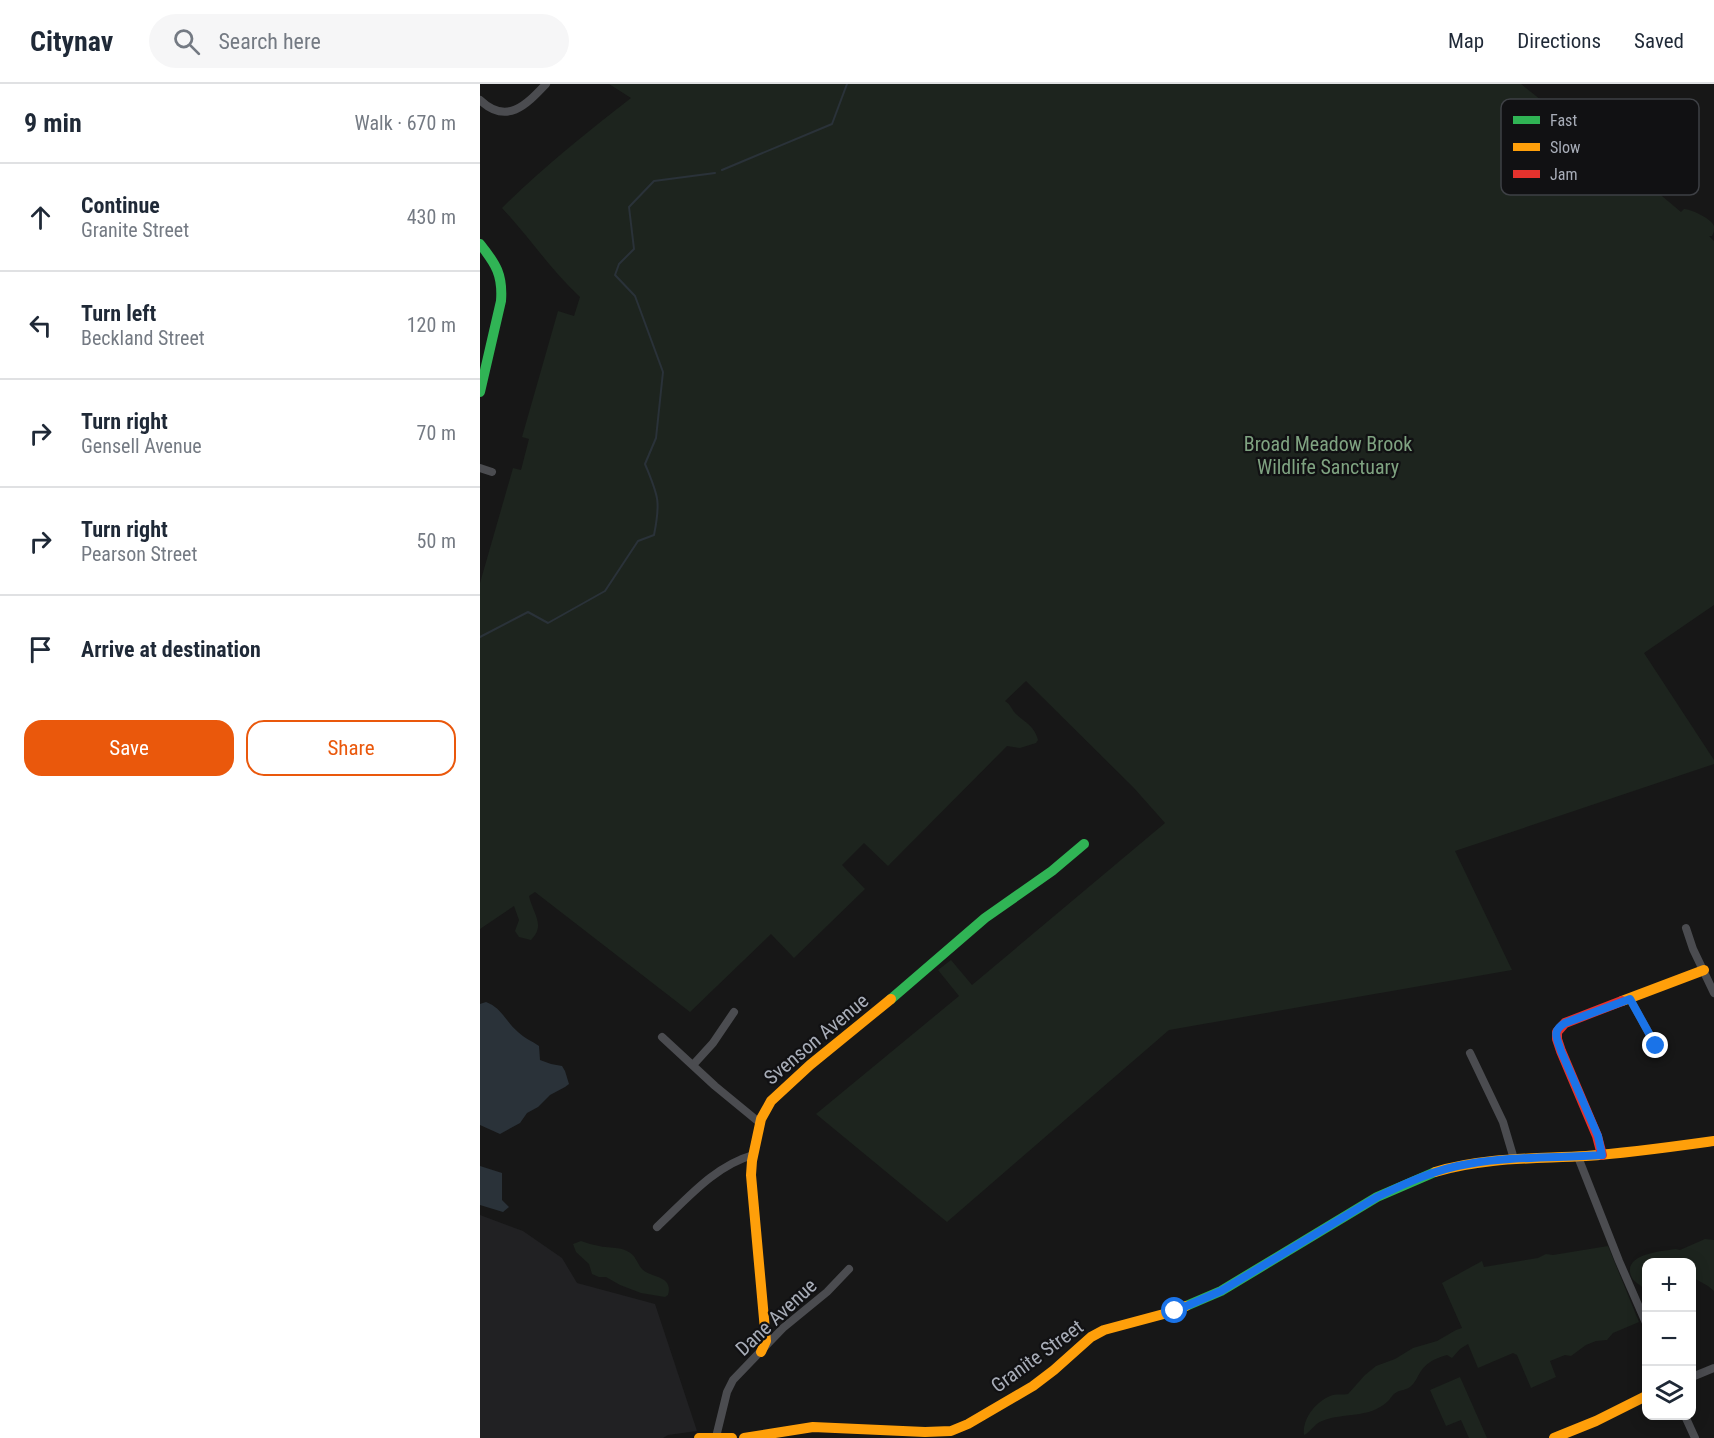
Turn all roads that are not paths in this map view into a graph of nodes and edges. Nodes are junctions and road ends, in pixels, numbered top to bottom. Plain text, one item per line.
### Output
1 (546, 84) edge
2 (480, 100) edge
3 (480, 244) edge
4 (483, 363) edge
5 (480, 392) edge
6 (480, 468) edge
7 (492, 472) dead end
8 (1084, 844) dead end
9 (1686, 928) dead end
10 (1704, 970) junction
11 (1714, 993) edge
12 (1630, 999) junction
13 (734, 1012) dead end
14 (662, 1037) dead end
15 (1656, 1046) dead end
16 (1470, 1053) dead end
17 (693, 1065) junction
18 (760, 1122) junction
19 (1714, 1141) edge
20 (753, 1155) junction
21 (1602, 1155) junction
22 (1578, 1157) junction
23 (1514, 1159) junction
24 (657, 1227) dead end
25 (849, 1269) dead end
26 (1642, 1312) edge
27 (761, 1352) junction
28 (1714, 1368) edge
29 (1696, 1375) edge
30 (1642, 1398) edge
31 (1687, 1420) edge
32 (716, 1437) edge
33 (699, 1438) edge
34 (732, 1438) edge
35 (744, 1438) edge
36 (1554, 1438) edge
37 (1695, 1438) edge

1 - 2 street
3 - 4 street
4 - 5 street
6 - 7 street
8 - 18 street, Svenson Avenue
9 - 10 street
10 - 11 street
10 - 12 street
12 - 15 street
12 - 21 street
13 - 17 street
14 - 17 street
16 - 23 street
17 - 18 street
18 - 20 street, Svenson Avenue
19 - 21 street, Granite Street
20 - 24 street
20 - 27 street, Svenson Avenue
21 - 22 street, Granite Street
22 - 23 street, Granite Street
22 - 26 street
23 - 35 street, Granite Street
25 - 27 street, Dane Avenue
27 - 32 street, Dane Avenue
28 - 29 street
30 - 36 street
31 - 37 street
32 - 33 street
32 - 34 street

